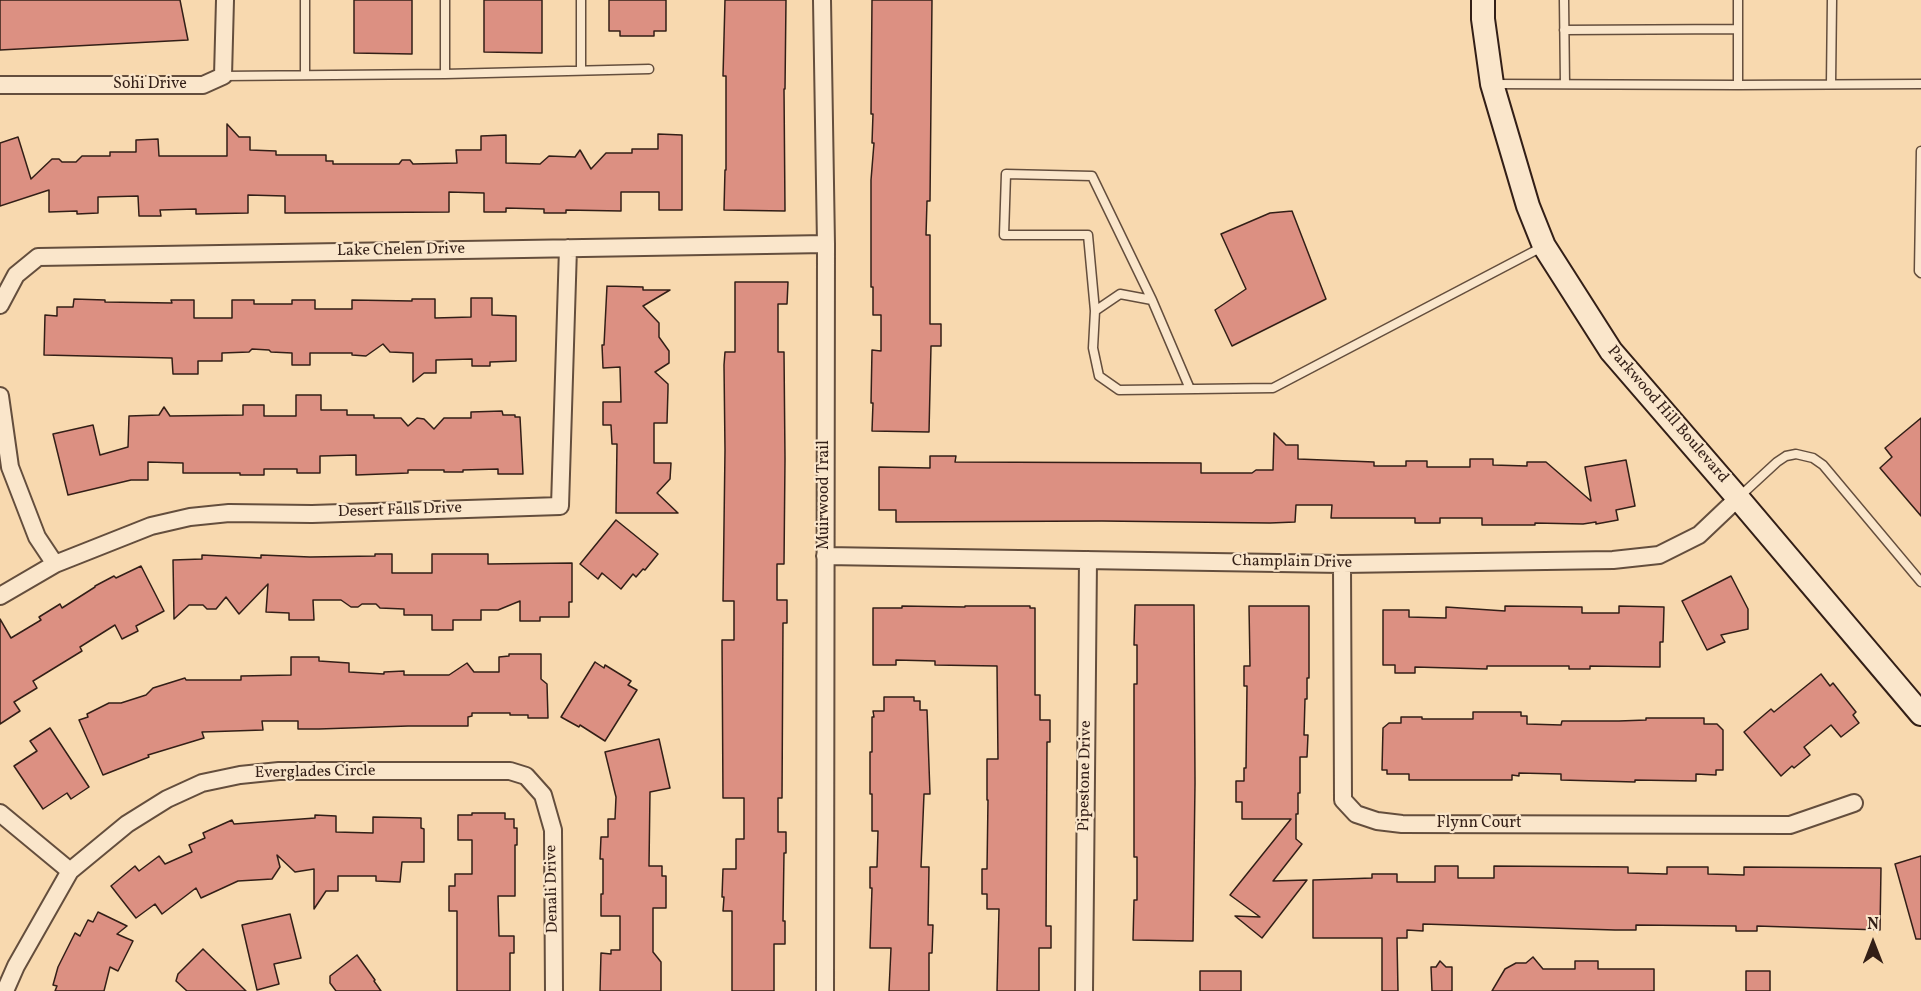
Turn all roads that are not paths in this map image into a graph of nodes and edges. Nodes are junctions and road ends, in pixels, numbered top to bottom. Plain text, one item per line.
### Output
1 (225, 0) edge
2 (305, 0) edge
3 (445, 0) edge
4 (582, 0) edge
5 (822, 0) edge
6 (1483, 0) edge
7 (1564, 0) edge
8 (1738, 0) edge
9 (1832, 0) edge
10 (1738, 29) junction
11 (1564, 30) junction
12 (649, 69) dead end
13 (582, 70) junction
14 (445, 74) junction
15 (305, 75) junction
16 (223, 76) junction
17 (1492, 84) junction
18 (1565, 84) junction
19 (1831, 84) junction
20 (1921, 84) edge
21 (0, 85) edge
22 (1738, 85) junction
23 (1921, 151) edge
24 (826, 244) junction
25 (1544, 246) junction
26 (568, 248) junction
27 (1921, 273) edge
28 (1152, 300) junction
29 (0, 305) edge
30 (1095, 311) junction
31 (1190, 389) junction
32 (0, 396) edge
33 (1738, 498) junction
34 (825, 556) junction
35 (1088, 560) junction
36 (54, 564) junction
37 (1342, 564) junction
38 (1921, 582) edge
39 (0, 596) edge
40 (1921, 714) edge
41 (539, 790) joint
42 (1854, 803) dead end
43 (0, 813) edge
44 (70, 871) junction
45 (4, 991) edge
46 (554, 991) edge
47 (825, 991) edge
48 (1084, 991) edge

1 - 16 street
2 - 15 lane
3 - 14 lane
4 - 13 lane
5 - 24 street, Muirwood Trail
6 - 17 street, Parkwood Hill Boulevard
7 - 11 lane
8 - 10 lane
9 - 19 lane
10 - 11 lane
10 - 22 lane
11 - 18 lane
12 - 13 lane
13 - 14 lane
14 - 15 lane
15 - 16 lane
16 - 21 street, Sohi Drive
17 - 18 lane
17 - 25 street, Parkwood Hill Boulevard
18 - 22 lane
19 - 20 lane
19 - 22 lane
23 - 27 lane
24 - 26 street, Lake Chelen Drive
24 - 34 street, Muirwood Trail
25 - 31 lane
25 - 33 street, Parkwood Hill Boulevard
26 - 29 street, Lake Chelen Drive
26 - 36 street, Desert Falls Drive
28 - 30 lane
28 - 30 lane
28 - 31 lane
30 - 31 lane
32 - 36 street
33 - 37 street, Champlain Drive
33 - 38 lane
33 - 40 street, Parkwood Hill Boulevard
34 - 35 street, Champlain Drive
34 - 47 street, Muirwood Trail
35 - 37 street, Champlain Drive
35 - 48 street, Pipestone Drive
36 - 39 street, Desert Falls Drive
37 - 42 street, Flynn Court
41 - 44 street, Everglades Circle
41 - 46 street, Denali Drive
43 - 44 street
44 - 45 street, Everglades Circle

